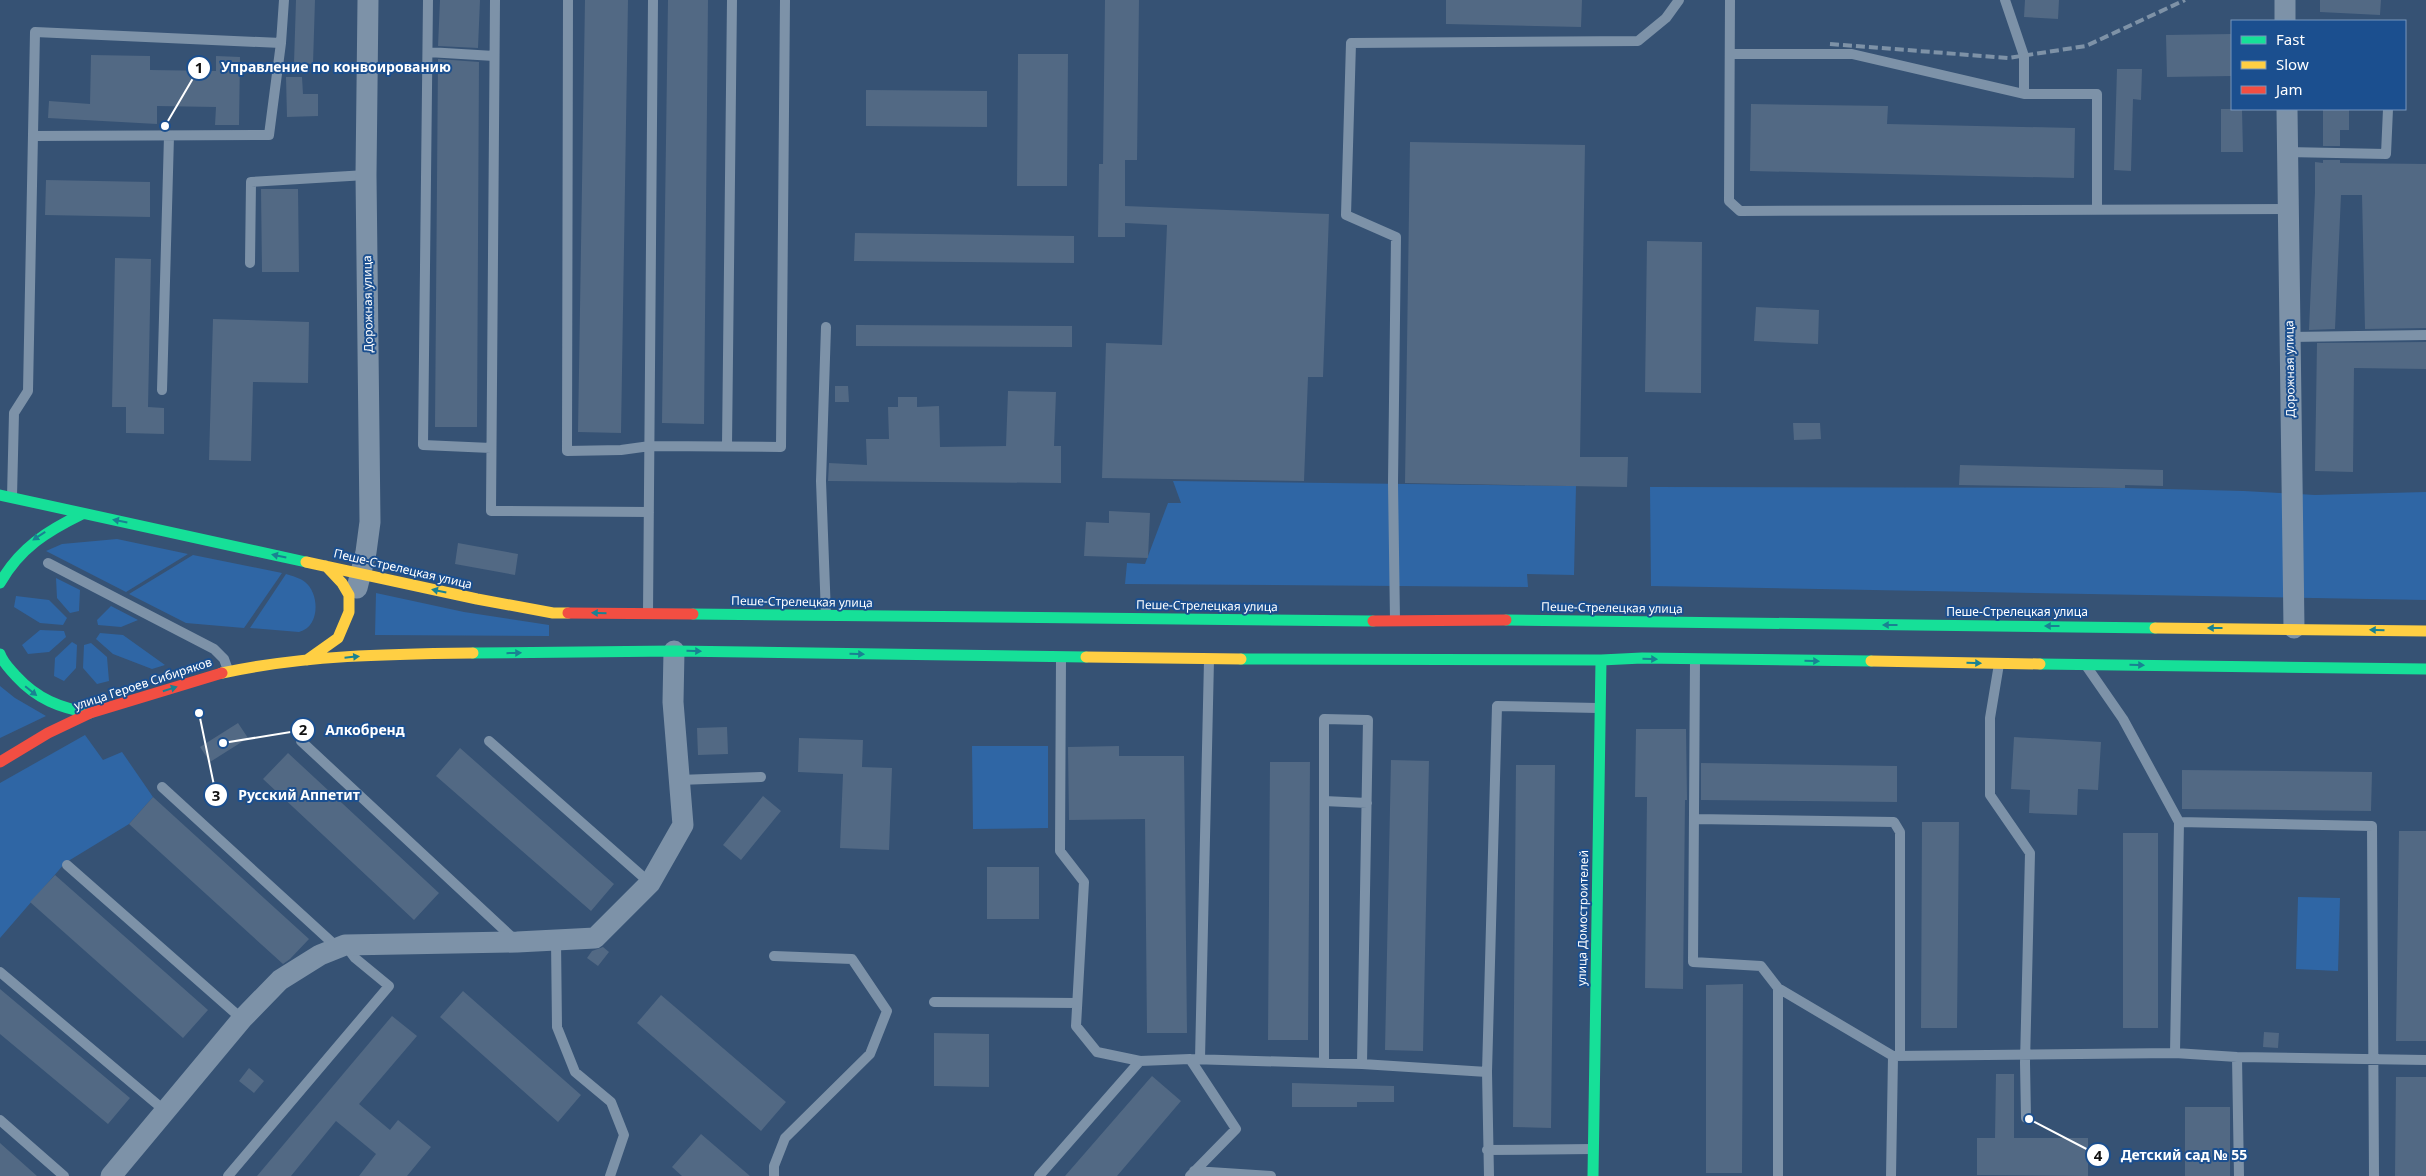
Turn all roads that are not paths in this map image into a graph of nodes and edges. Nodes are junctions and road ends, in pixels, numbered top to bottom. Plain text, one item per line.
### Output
1 (284, 0) edge
2 (368, 0) edge
3 (428, 0) edge
4 (495, 0) edge
5 (568, 0) edge
6 (653, 0) edge
7 (732, 0) edge
8 (784, 0) edge
9 (1679, 0) edge
10 (1730, 0) edge
11 (2005, 0) edge
12 (2285, 0) edge
13 (2286, 20) edge
14 (281, 43) junction
15 (428, 52) junction
16 (1730, 54) junction
17 (494, 56) junction
18 (2024, 94) junction
19 (2287, 110) edge
20 (2388, 110) edge
21 (33, 136) junction
22 (169, 136) junction
23 (2287, 152) junction
24 (366, 175) junction
25 (2097, 209) junction
26 (2288, 209) junction
27 (250, 263) dead end
28 (826, 327) dead end
29 (2426, 335) edge
30 (2290, 337) junction
31 (162, 390) dead end
32 (650, 446) junction
33 (728, 446) junction
34 (491, 448) junction
35 (0, 495) edge
36 (12, 498) junction
37 (649, 512) junction
38 (82, 514) junction
39 (48, 563) dead end
40 (326, 566) junction
41 (361, 574) junction
42 (0, 583) edge
43 (348, 606) junction
44 (648, 614) junction
45 (826, 616) junction
46 (1395, 622) junction
47 (2294, 628) junction
48 (2426, 631) edge
49 (674, 651) junction
50 (1060, 657) junction
51 (1, 658) edge
52 (1209, 659) junction
53 (1601, 660) junction
54 (1695, 660) junction
55 (303, 662) junction
56 (1999, 663) junction
57 (2085, 664) junction
58 (2426, 669) edge
59 (228, 671) junction
60 (1600, 708) junction
61 (90, 713) junction
62 (489, 740) dead end
63 (301, 741) dead end
64 (0, 762) edge
65 (762, 777) dead end
66 (679, 780) junction
67 (162, 787) dead end
68 (1324, 801) junction
69 (1367, 803) junction
70 (1694, 819) junction
71 (2180, 822) junction
72 (67, 865) dead end
73 (650, 883) junction
74 (556, 940) junction
75 (517, 942) junction
76 (342, 947) junction
77 (774, 956) dead end
78 (0, 972) edge
79 (1778, 988) junction
80 (934, 1002) dead end
81 (1077, 1004) junction
82 (242, 1019) junction
83 (2175, 1053) junction
84 (2026, 1054) junction
85 (1897, 1056) junction
86 (2237, 1057) junction
87 (1195, 1059) junction
88 (2374, 1059) junction
89 (2426, 1060) edge
90 (1140, 1061) junction
91 (1324, 1063) junction
92 (1362, 1064) junction
93 (1486, 1072) junction
94 (164, 1110) junction
95 (2026, 1118) dead end
96 (0, 1120) edge
97 (1593, 1149) junction
98 (1487, 1150) junction
99 (1192, 1174) edge
100 (1250, 1175) edge
101 (64, 1176) edge
102 (112, 1176) edge
103 (228, 1176) edge
104 (610, 1176) edge
105 (774, 1176) edge
106 (1039, 1176) edge
107 (1271, 1176) edge
108 (1489, 1176) edge
109 (1593, 1176) edge
110 (1778, 1176) edge
111 (1891, 1176) edge
112 (2239, 1176) edge
113 (2374, 1176) edge

1 - 14 lane
2 - 24 street, Дорожная улица
3 - 15 lane
4 - 17 lane
5 - 32 lane
6 - 32 lane
7 - 33 lane
8 - 33 lane
9 - 46 lane
10 - 16 lane
11 - 18 lane
12 - 13 street
14 - 21 lane
14 - 22 lane
15 - 17 lane
15 - 34 lane
16 - 18 lane
16 - 25 lane
17 - 34 lane
18 - 25 lane
19 - 23 street, Дорожная улица
20 - 23 lane
21 - 22 lane
21 - 36 lane
22 - 31 lane
23 - 26 street, Дорожная улица
24 - 27 lane
24 - 41 street, Дорожная улица
25 - 26 lane
26 - 30 street, Дорожная улица
28 - 45 lane
29 - 30 lane
30 - 47 street, Дорожная улица
32 - 33 lane
32 - 37 lane
34 - 37 lane
35 - 36 main road, Пеше-Стрелецкая улица
36 - 38 main road, Пеше-Стрелецкая улица
37 - 44 lane
40 -> 38 main road, Пеше-Стрелецкая улица
38 -> 42 main road
39 - 59 lane
40 - 41 main road, Пеше-Стрелецкая улица
40 - 43 main road
41 - 43 street, Дорожная улица
44 -> 41 main road, Пеше-Стрелецкая улица
43 - 55 main road
44 - 45 main road, Пеше-Стрелецкая улица
45 - 46 main road, Пеше-Стрелецкая улица
47 -> 46 main road, Пеше-Стрелецкая улица
48 -> 47 main road, Пеше-Стрелецкая улица
49 -> 50 main road
55 -> 49 main road
49 - 66 street
50 - 52 main road
50 - 81 lane
51 -> 61 main road
52 - 53 main road
52 - 87 lane
53 -> 54 main road
53 - 60 main road, улица Домостроителей
54 -> 56 main road
54 - 70 lane
55 - 59 main road, улица Героев Сибиряков
56 - 57 main road
56 - 84 lane
57 -> 58 main road
57 - 71 lane
61 -> 59 main road, улица Героев Сибиряков
60 - 93 lane
60 - 97 main road, улица Домостроителей
61 - 64 main road, улица Героев Сибиряков
62 - 73 lane
63 - 75 lane
65 - 66 lane
66 - 73 street
67 - 76 lane
68 - 69 lane
68 - 69 lane
68 - 91 lane
69 - 92 lane
70 - 79 lane
70 - 85 lane
71 - 83 lane
71 - 88 lane
72 - 82 lane
73 - 74 street
74 - 75 street
74 - 104 lane
75 - 76 street
76 - 82 street
76 - 103 lane
77 - 105 lane
78 - 94 lane
79 - 85 lane
79 - 110 lane
80 - 81 lane
81 - 90 lane
82 - 94 street
83 - 84 lane
83 - 86 lane
84 - 85 lane
84 - 95 lane
85 - 111 lane
86 - 88 lane
86 - 112 lane
87 - 90 lane
87 - 91 lane
87 - 99 lane
88 - 89 lane
88 - 113 lane
90 - 106 lane
91 - 92 lane
92 - 93 lane
93 - 98 lane
94 - 102 street
96 - 101 lane
97 - 98 lane
97 - 109 main road, улица Домостроителей
98 - 108 lane
99 - 100 lane
100 - 107 lane

